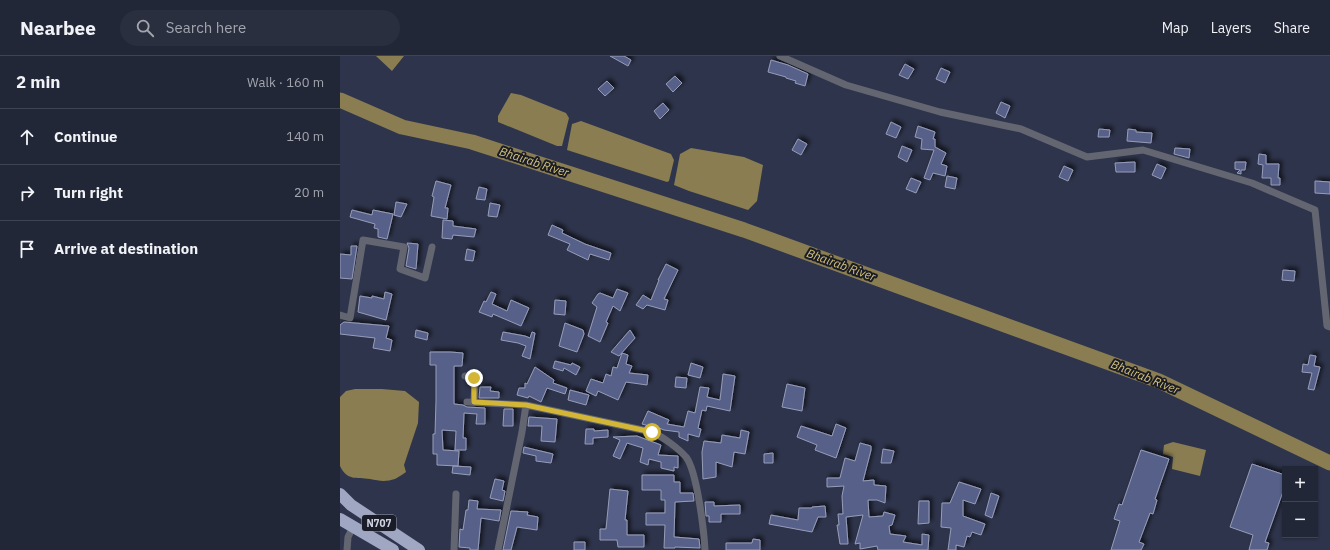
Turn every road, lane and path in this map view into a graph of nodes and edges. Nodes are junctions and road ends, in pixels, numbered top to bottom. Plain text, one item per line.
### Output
1 (780, 56) edge
2 (432, 246) dead end
3 (340, 315) edge
4 (1330, 327) edge
5 (465, 376) dead end
6 (526, 405) junction
7 (340, 494) edge
8 (456, 494) dead end
9 (340, 519) edge
10 (352, 527) junction
11 (347, 550) edge
12 (393, 550) edge
13 (419, 550) edge
14 (454, 550) edge
15 (498, 550) edge
16 (705, 550) edge

1 - 4 street
2 - 3 street
5 - 6 street
6 - 15 street
6 - 16 street
7 - 13 highway, N707
8 - 14 street
9 - 10 highway, N707
10 - 11 street
10 - 12 highway, N707

